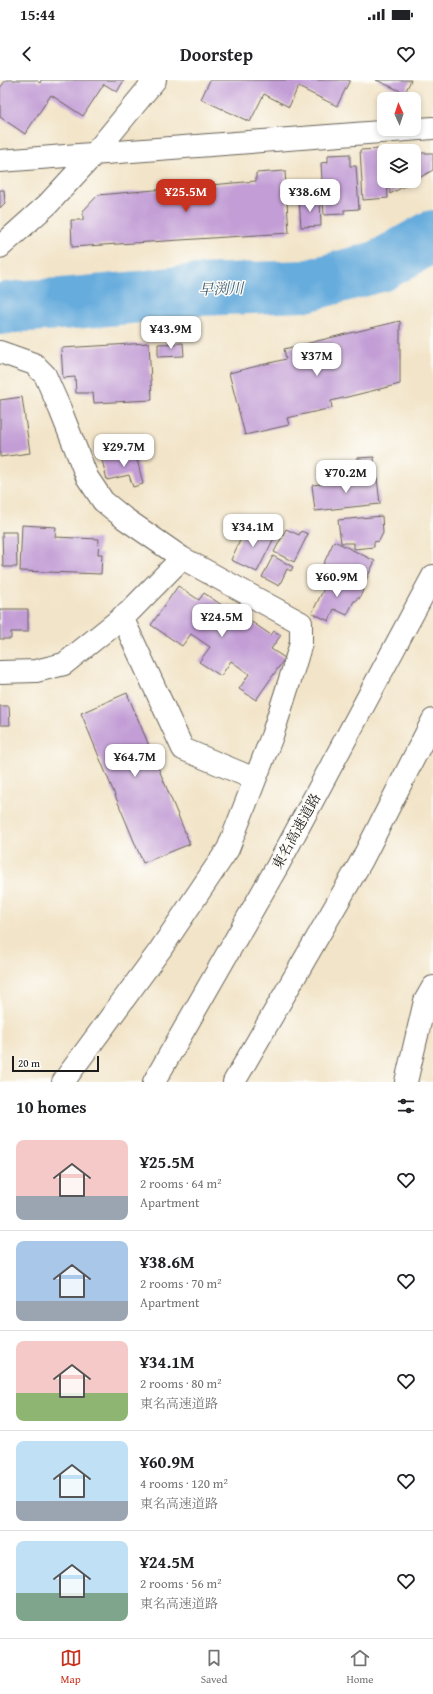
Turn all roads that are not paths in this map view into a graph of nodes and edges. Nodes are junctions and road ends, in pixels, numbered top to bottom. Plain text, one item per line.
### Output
1 (155, 80) edge
2 (433, 128) edge
3 (95, 153) junction
4 (0, 161) edge
5 (0, 247) edge
6 (0, 352) edge
7 (182, 558) junction
8 (433, 576) edge
9 (122, 617) junction
10 (0, 672) edge
11 (433, 720) edge
12 (255, 779) junction
13 (433, 987) edge
14 (62, 1082) edge
15 (154, 1082) edge
16 (234, 1082) edge
17 (406, 1082) edge

1 - 3 main road
2 - 3 main road
3 - 4 main road
3 - 5 main road
6 - 7 main road
7 - 9 main road
7 - 12 main road
8 - 15 main road, 東名高速道路
9 - 10 main road
9 - 12 main road
11 - 16 main road
12 - 14 main road
13 - 17 main road

